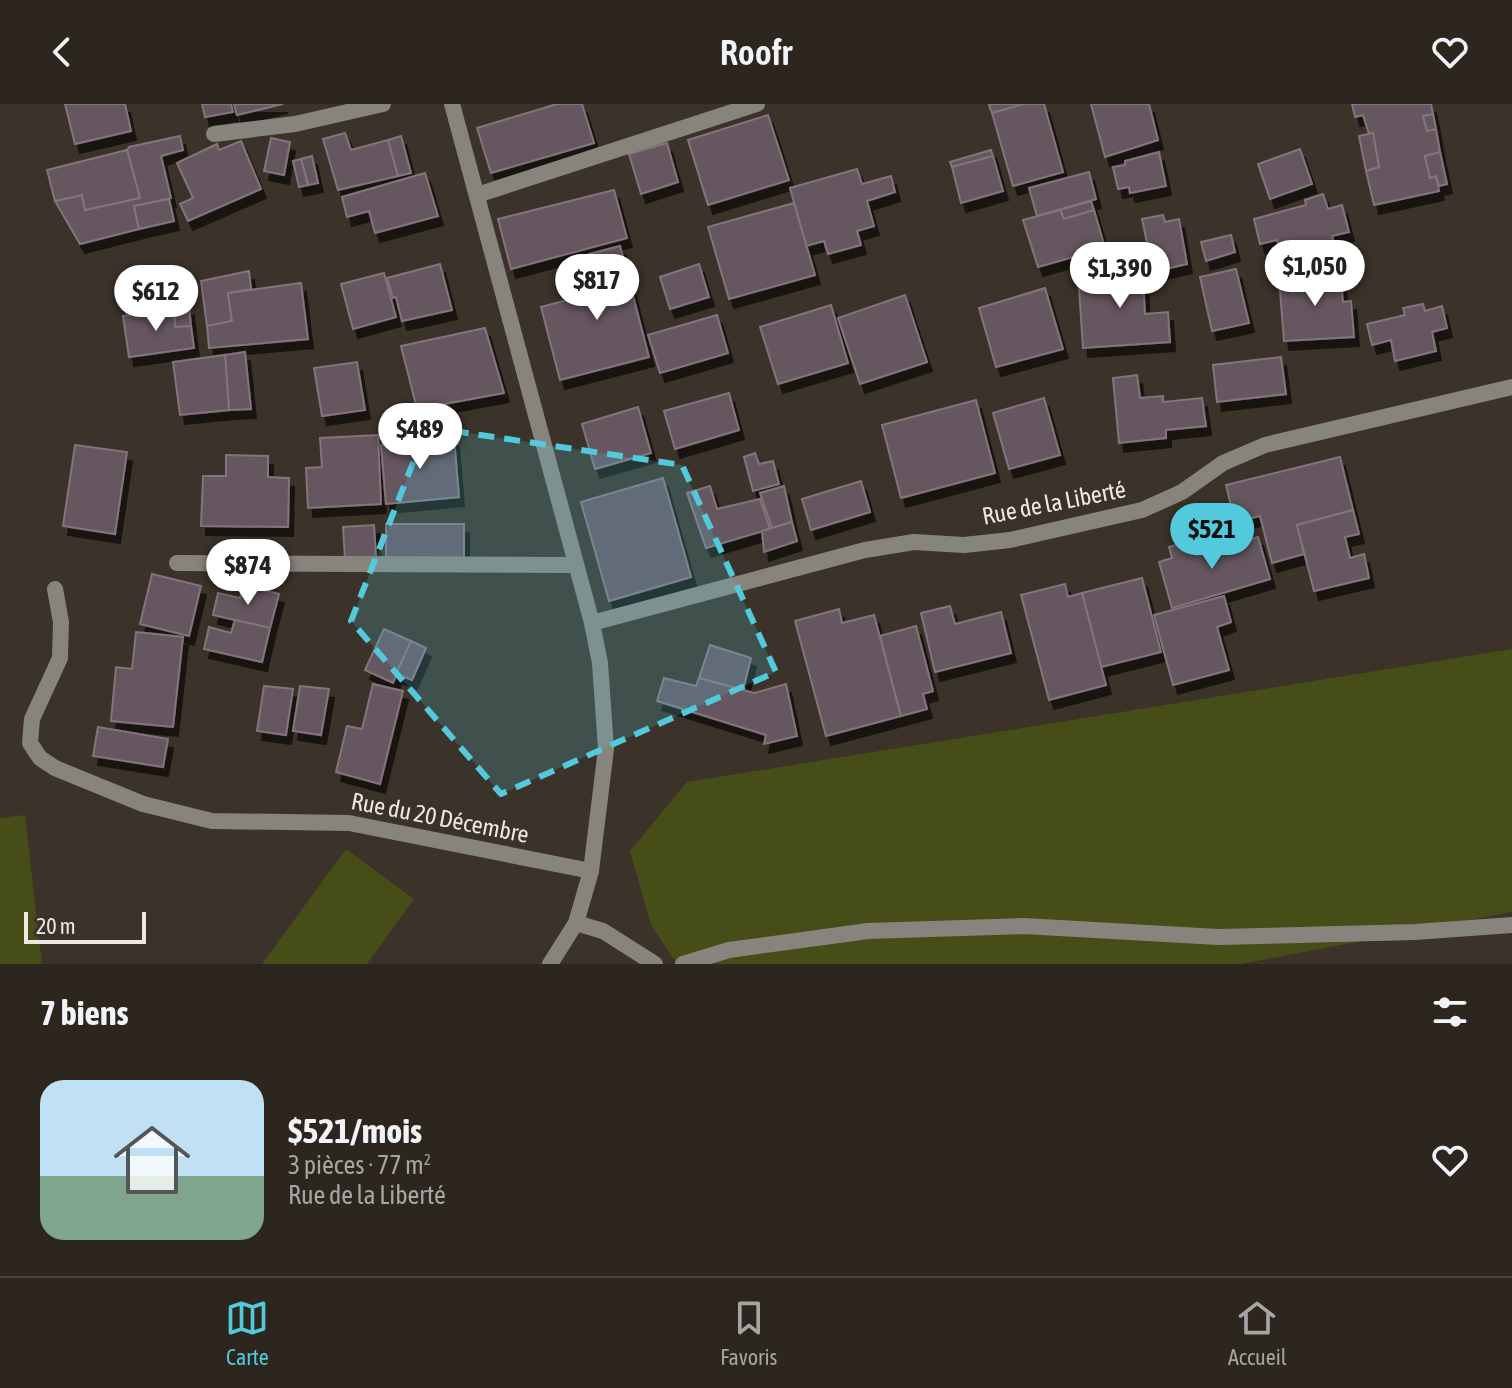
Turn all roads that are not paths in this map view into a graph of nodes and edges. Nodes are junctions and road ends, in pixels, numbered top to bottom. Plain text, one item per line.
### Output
1 (383, 104) edge
2 (452, 104) edge
3 (757, 104) edge
4 (214, 134) dead end
5 (477, 195) junction
6 (1512, 387) edge
7 (177, 563) dead end
8 (574, 565) junction
9 (55, 589) dead end
10 (592, 623) junction
11 (591, 871) junction
12 (576, 923) junction
13 (1512, 925) edge
14 (550, 964) edge
15 (655, 964) edge
16 (683, 964) edge

1 - 4 street
2 - 5 street
3 - 5 street
5 - 8 street
6 - 10 street, Rue de la Liberté
7 - 8 street
8 - 10 street
9 - 11 street, Rue du 20 Décembre
10 - 11 street
11 - 12 street
12 - 14 street
12 - 15 street
13 - 16 street

